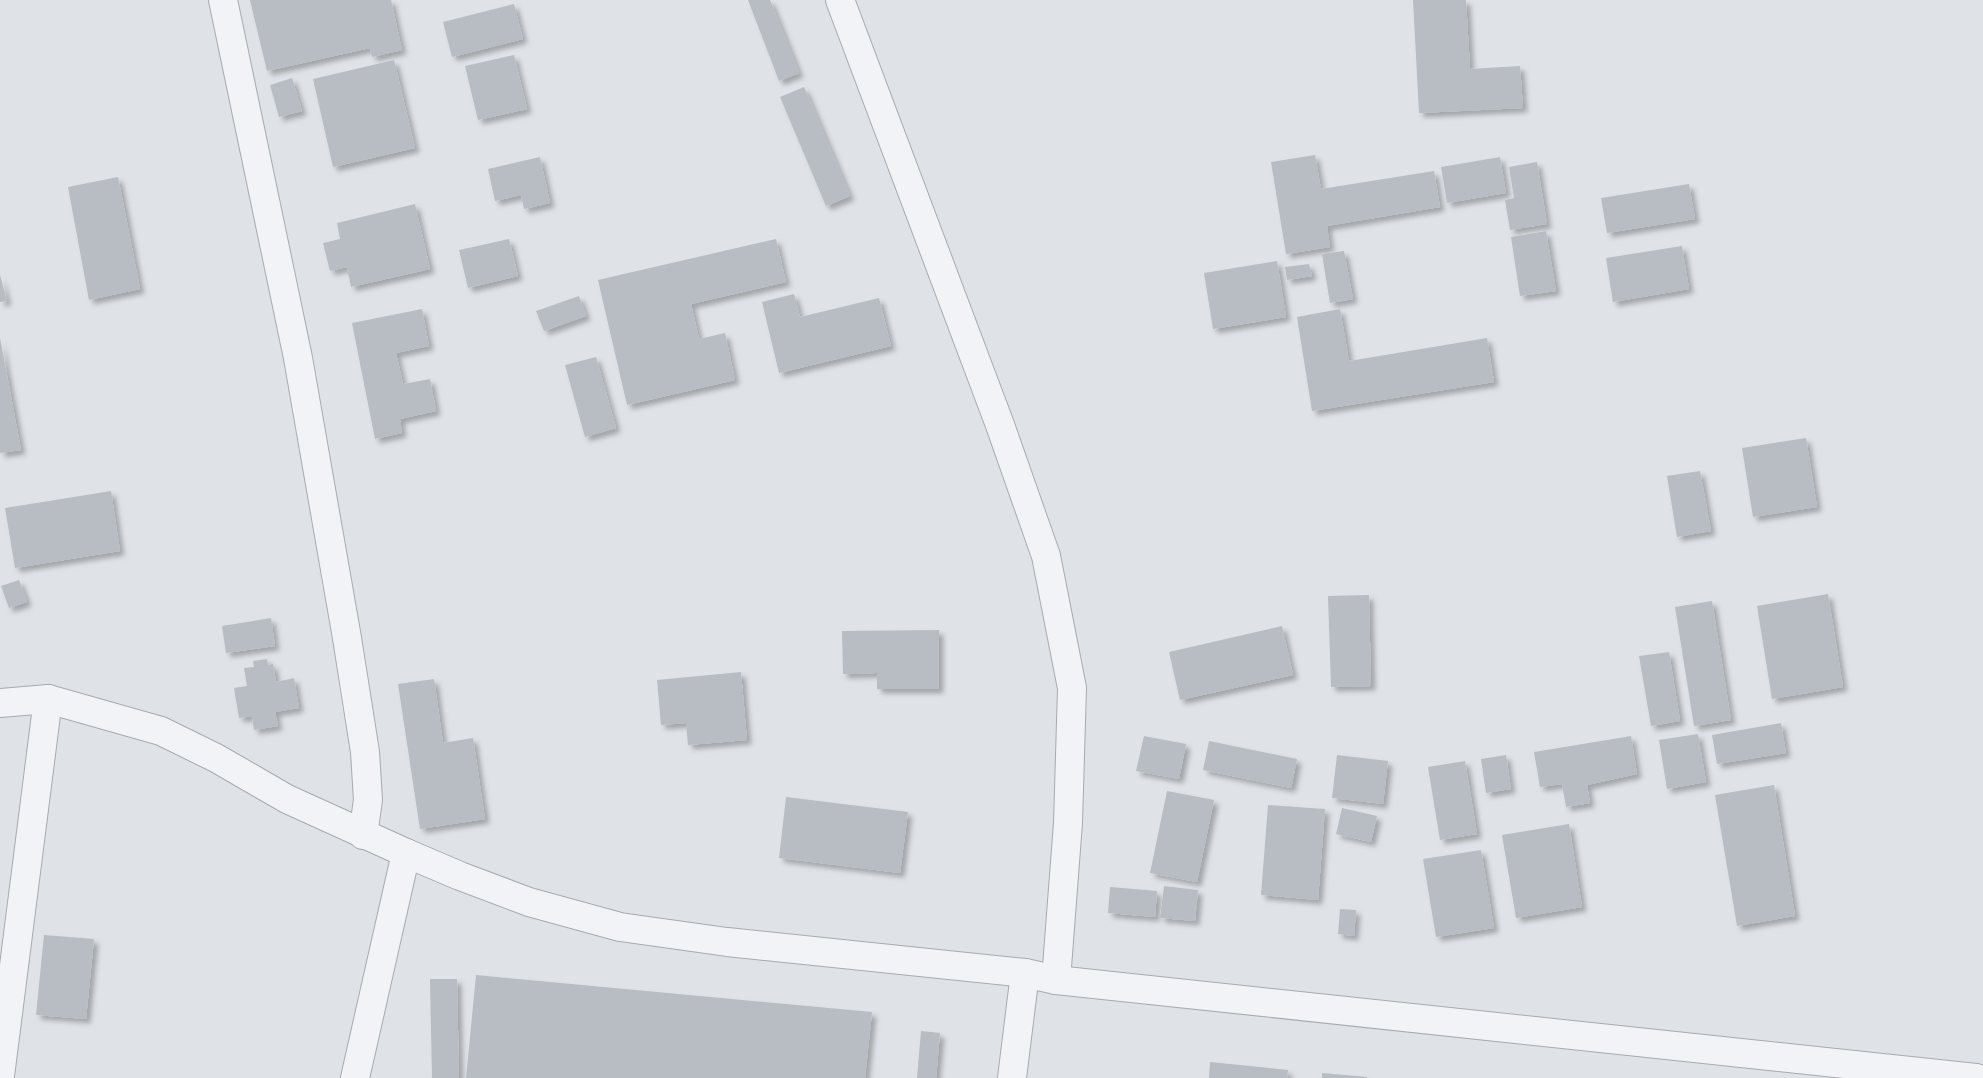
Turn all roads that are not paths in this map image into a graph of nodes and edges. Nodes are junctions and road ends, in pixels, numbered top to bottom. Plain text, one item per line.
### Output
1 (223, 0) edge
2 (840, 0) edge
3 (48, 699) junction
4 (0, 703) edge
5 (363, 835) junction
6 (406, 853) junction
7 (1025, 973) junction
8 (1056, 980) junction
9 (0, 1076) edge
10 (355, 1078) edge
11 (1012, 1078) edge
12 (1976, 1078) edge

1 - 5 street
2 - 8 street
3 - 4 street
3 - 5 street
3 - 9 street
5 - 6 street
6 - 7 street
6 - 10 street
7 - 8 street
7 - 11 street
8 - 12 street

